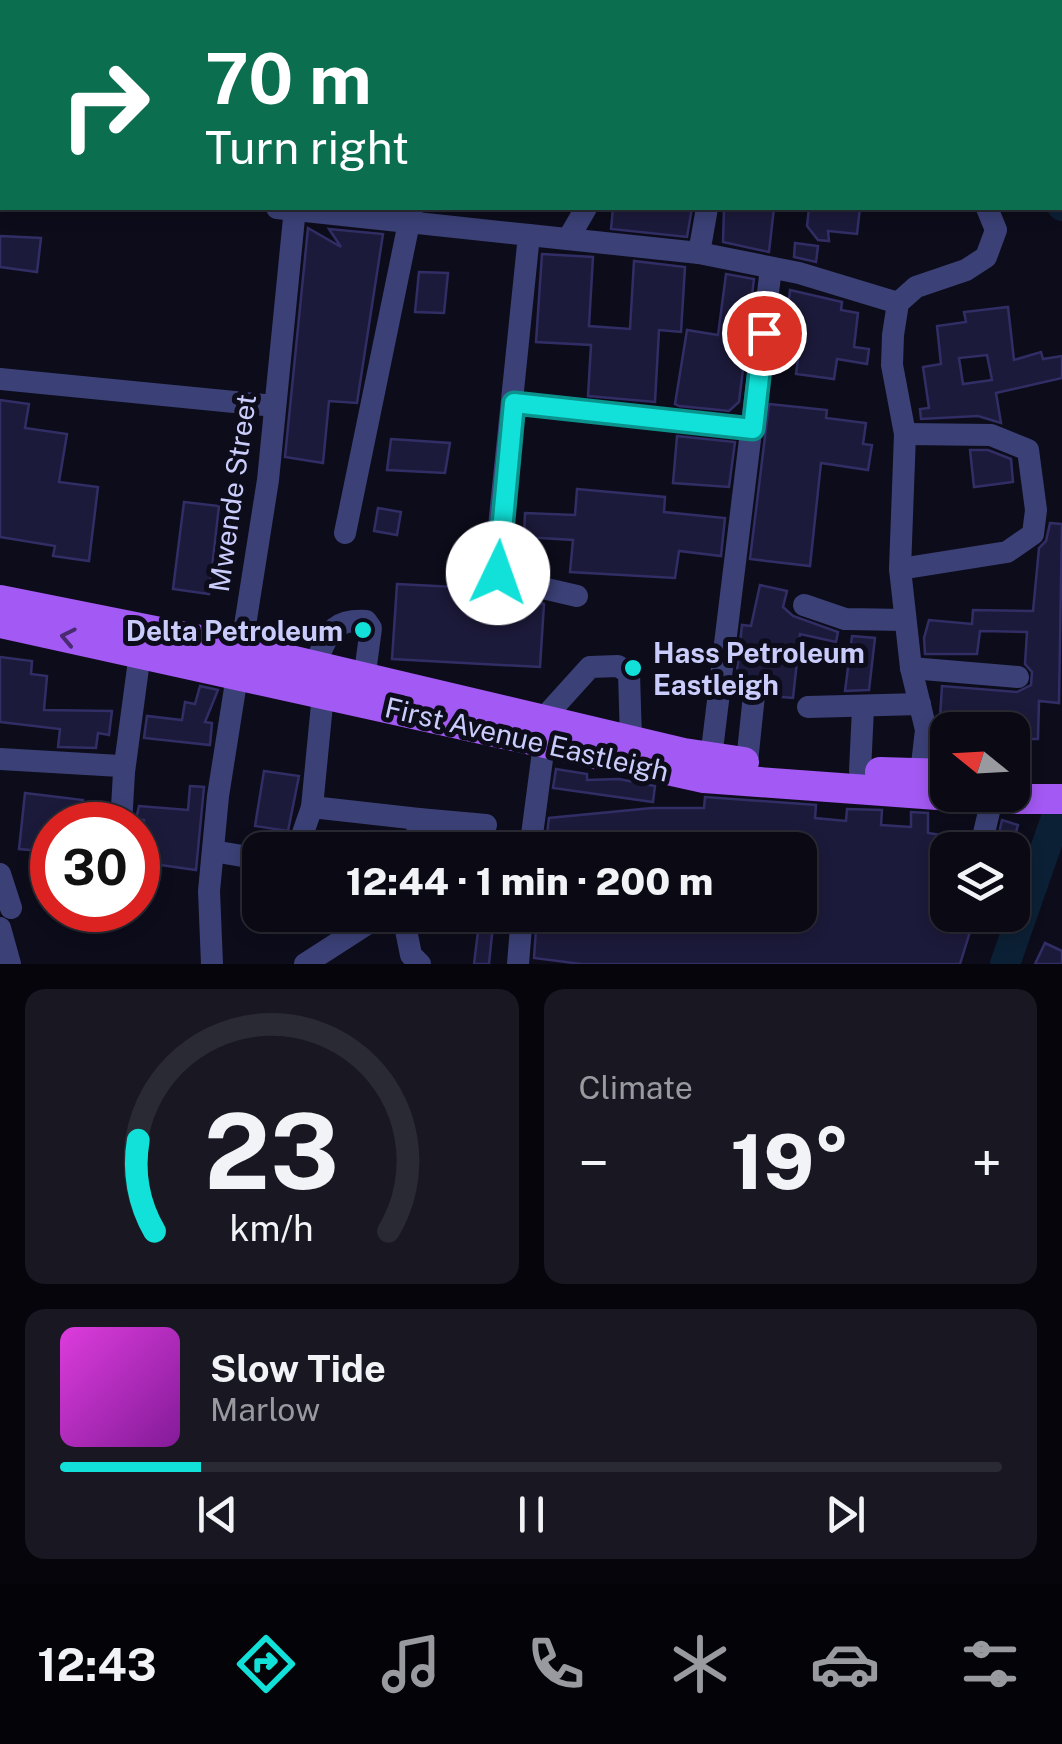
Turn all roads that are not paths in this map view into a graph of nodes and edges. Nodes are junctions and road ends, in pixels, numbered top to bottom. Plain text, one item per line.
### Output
1 (289, 210) edge
2 (338, 210) edge
3 (585, 210) edge
4 (707, 210) edge
5 (989, 210) edge
6 (412, 213) edge
7 (529, 235) junction
8 (568, 239) junction
9 (699, 254) junction
10 (771, 268) junction
11 (898, 303) junction
12 (0, 379) edge
13 (514, 403) junction
14 (276, 406) junction
15 (753, 429) junction
16 (905, 434) junction
17 (346, 533) dead end
18 (900, 569) junction
19 (577, 596) dead end
20 (0, 600) edge
21 (804, 605) dead end
22 (905, 620) junction
23 (0, 622) edge
24 (140, 653) junction
25 (238, 661) junction
26 (911, 668) junction
27 (1018, 677) dead end
28 (318, 680) junction
29 (364, 680) junction
30 (754, 695) dead end
31 (920, 704) junction
32 (808, 707) dead end
33 (863, 708) junction
34 (543, 732) junction
35 (630, 740) junction
36 (930, 752) edge
37 (0, 758) edge
38 (712, 758) junction
39 (747, 762) junction
40 (860, 771) junction
41 (124, 772) junction
42 (930, 774) edge
43 (1062, 779) edge
44 (930, 785) edge
45 (1030, 785) edge
46 (1030, 792) edge
47 (1062, 799) edge
48 (122, 802) edge
49 (312, 807) junction
50 (419, 819) junction
51 (486, 826) dead end
52 (303, 832) edge
53 (417, 832) edge
54 (532, 832) edge
55 (213, 851) junction
56 (242, 855) edge
57 (0, 874) edge
58 (6, 918) edge
59 (355, 932) edge
60 (407, 932) edge
61 (521, 932) edge
62 (10, 964) edge
63 (212, 964) edge
64 (305, 964) edge
65 (420, 964) edge
66 (518, 964) edge

1 - 14 street, Mwende Street
2 - 6 street
3 - 8 street
4 - 9 street
5 - 11 street
6 - 7 street
6 - 17 street
7 - 8 street
7 - 13 street
8 - 9 street
9 - 10 street
10 - 11 street
10 - 15 street
11 - 16 street
12 - 14 street
13 - 15 street
13 - 19 street
14 - 25 street, Mwende Street
15 - 38 street
16 - 18 street
16 - 18 street
18 - 22 street
20 - 25 main road, First Avenue Eastleigh
21 - 22 street
22 - 26 street
24 -> 23 main road, First Avenue Eastleigh
24 - 25 main road, First Avenue Eastleigh
24 - 41 street
25 - 28 main road, First Avenue Eastleigh
25 - 55 street, Mwende Street
26 - 27 street
26 - 31 street
28 - 29 main road, First Avenue Eastleigh
28 - 29 street
28 - 34 main road, First Avenue Eastleigh
28 - 49 street
29 - 34 main road, First Avenue Eastleigh
30 - 39 street
31 - 33 street
31 - 36 street
32 - 33 street
33 - 40 street
34 - 35 main road, First Avenue Eastleigh
34 - 35 street
34 - 44 main road, First Avenue Eastleigh
34 - 54 street
35 - 38 main road, First Avenue Eastleigh
37 - 41 street
38 - 39 main road, First Avenue Eastleigh
39 - 40 main road, First Avenue Eastleigh
40 - 42 main road, First Avenue Eastleigh
41 - 48 street
43 - 45 main road, First Avenue Eastleigh
46 - 47 main road, First Avenue Eastleigh
49 - 50 street
49 - 52 street
50 - 51 street
50 - 53 street
55 - 56 street
55 - 63 street, Mwende Street
57 - 58 street
58 - 62 street
59 - 64 street
60 - 65 street
61 - 66 street

